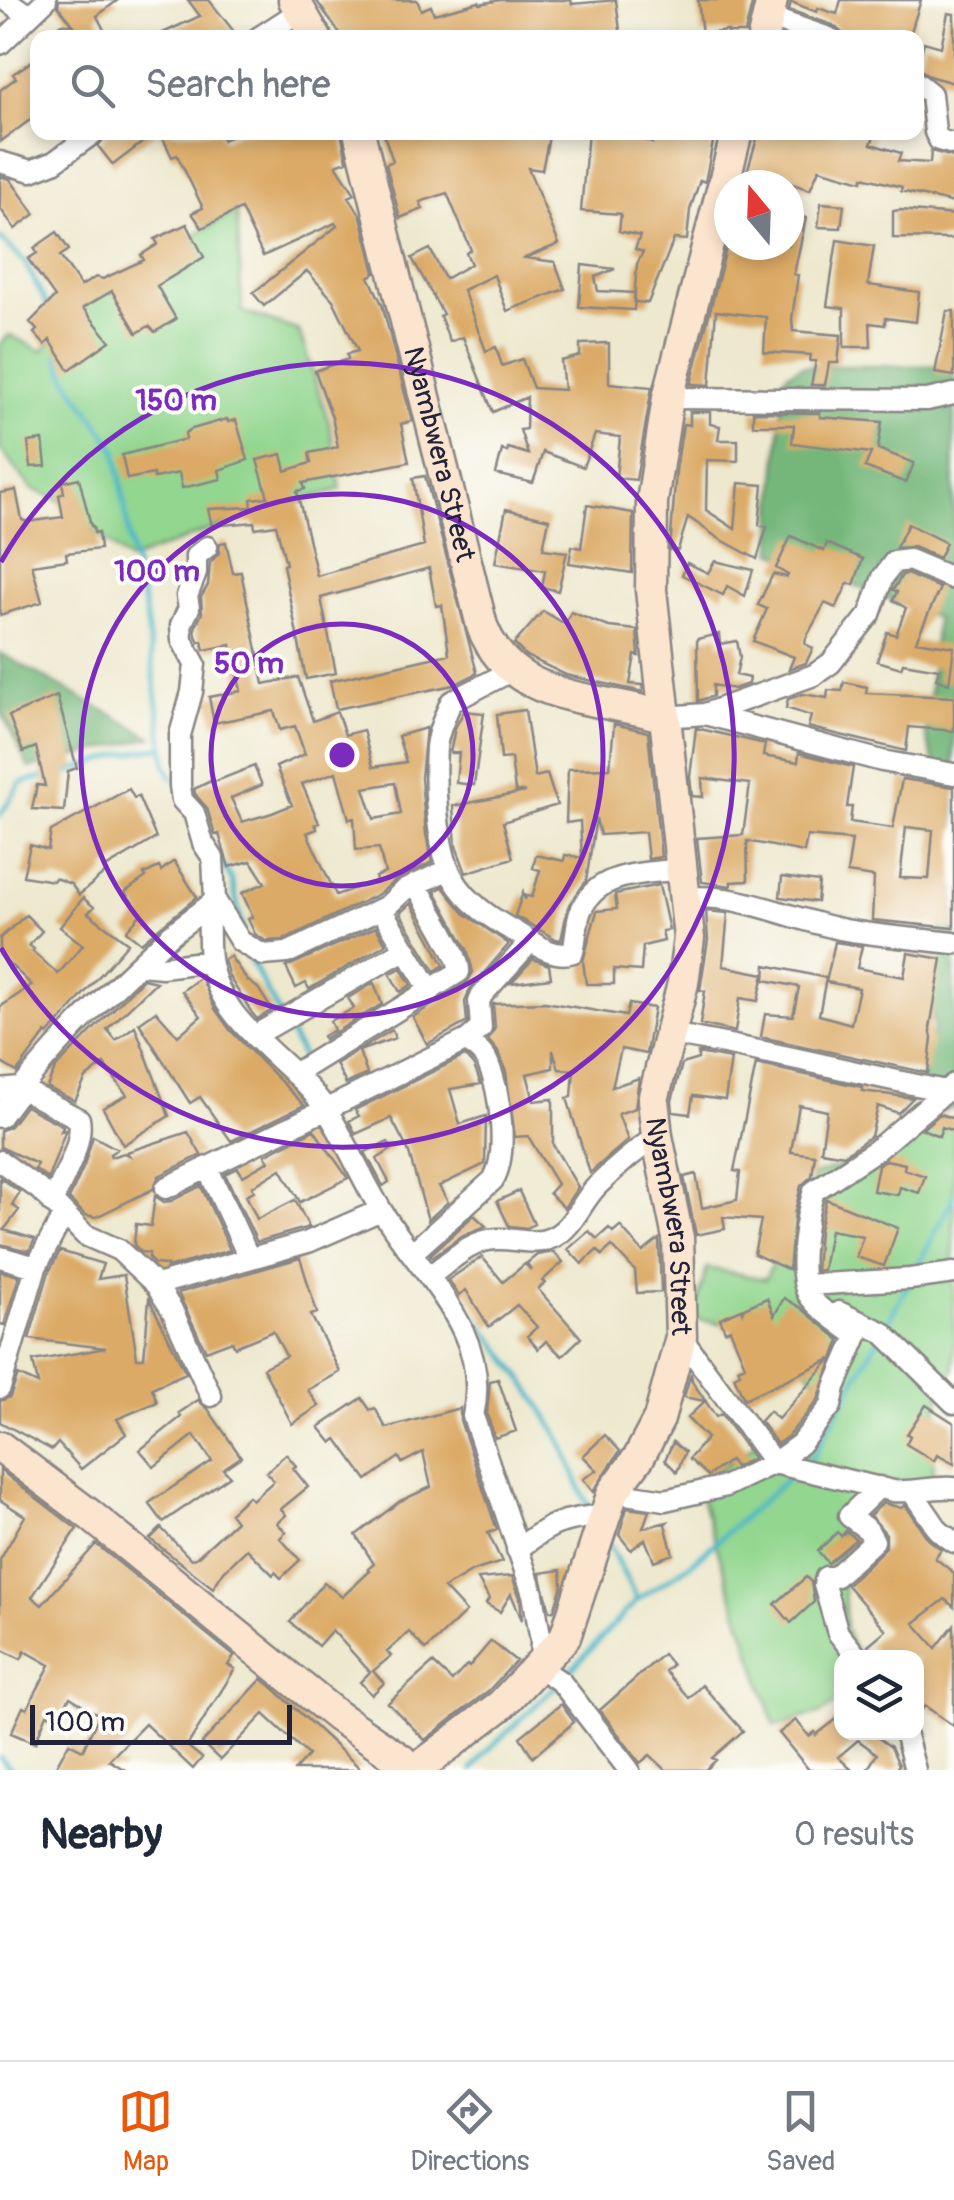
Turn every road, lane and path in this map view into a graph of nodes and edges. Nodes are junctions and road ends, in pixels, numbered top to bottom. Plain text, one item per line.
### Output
1 (6, 0) edge
2 (46, 0) edge
3 (297, 5) edge
4 (28, 16) junction
5 (768, 18) edge
6 (267, 30) edge
7 (311, 30) edge
8 (805, 30) edge
9 (0, 44) edge
10 (924, 88) edge
11 (83, 140) edge
12 (361, 140) edge
13 (735, 140) edge
14 (954, 144) edge
15 (0, 162) edge
16 (954, 394) edge
17 (668, 398) junction
18 (207, 547) dead end
19 (954, 579) edge
20 (514, 670) junction
21 (704, 714) junction
22 (665, 717) junction
23 (954, 774) edge
24 (449, 870) junction
25 (684, 883) junction
26 (416, 884) junction
27 (212, 903) junction
28 (382, 909) junction
29 (531, 942) junction
30 (954, 943) edge
31 (406, 949) junction
32 (210, 961) junction
33 (141, 965) junction
34 (431, 991) junction
35 (669, 1034) junction
36 (254, 1036) junction
37 (467, 1040) junction
38 (294, 1074) junction
39 (950, 1088) edge
40 (10, 1089) edge
41 (327, 1110) junction
42 (0, 1117) edge
43 (656, 1136) junction
44 (0, 1161) edge
45 (207, 1167) junction
46 (166, 1188) dead end
47 (58, 1209) junction
48 (381, 1210) junction
49 (412, 1252) junction
50 (0, 1257) edge
51 (248, 1258) junction
52 (36, 1267) junction
53 (954, 1273) edge
54 (430, 1276) junction
55 (156, 1284) junction
56 (807, 1292) junction
57 (681, 1337) junction
58 (0, 1388) edge
59 (211, 1396) dead end
60 (954, 1402) edge
61 (0, 1447) edge
62 (774, 1464) junction
63 (878, 1487) junction
64 (954, 1488) edge
65 (912, 1493) junction
66 (608, 1504) junction
67 (954, 1542) edge
68 (517, 1550) junction
69 (852, 1650) edge
70 (540, 1668) junction
71 (907, 1740) edge
72 (416, 1770) edge
73 (630, 1770) edge
74 (916, 1770) edge

1 - 4 street
2 - 4 street
3 - 6 street
3 - 7 street
4 - 9 street
5 - 8 street
10 - 14 street
11 - 15 street
12 - 20 street, Nyambwera Street
13 - 17 street, Nyambwera Street
16 - 17 street
17 - 22 street, Nyambwera Street
18 - 27 street
19 - 21 street
20 - 22 street, Nyambwera Street
20 - 24 street
21 - 22 street
21 - 23 street
22 - 25 street, Nyambwera Street
24 - 26 street
24 - 29 street
25 - 29 street
25 - 30 street
25 - 35 street, Nyambwera Street
26 - 28 street
26 - 34 street
27 - 28 street
27 - 32 street
27 - 33 street
28 - 31 street
29 - 37 street
31 - 34 street
31 - 36 street
32 - 33 street
32 - 36 street
33 - 40 street
34 - 38 street
35 - 39 street
35 - 43 street, Nyambwera Street
36 - 38 street
37 - 41 street
37 - 49 street
38 - 41 street
39 - 56 street
40 - 42 street
40 - 47 street
41 - 45 street
41 - 48 street
43 - 54 street
43 - 57 street, Nyambwera Street
44 - 47 street
45 - 46 street
45 - 51 street
47 - 52 street
47 - 55 street
48 - 49 street
48 - 51 street
49 - 54 street
50 - 52 street
51 - 55 street
52 - 58 street
53 - 56 street
54 - 68 street
55 - 59 street
56 - 60 street
56 - 62 street
57 - 62 street
57 - 66 street, Nyambwera Street
61 - 72 street
62 - 63 street
62 - 66 street
63 - 65 street
63 - 69 street
64 - 65 street
65 - 67 street
66 - 68 street
66 - 70 street, Nyambwera Street
68 - 70 street
70 - 72 street, Nyambwera Street
70 - 73 street
71 - 74 street

